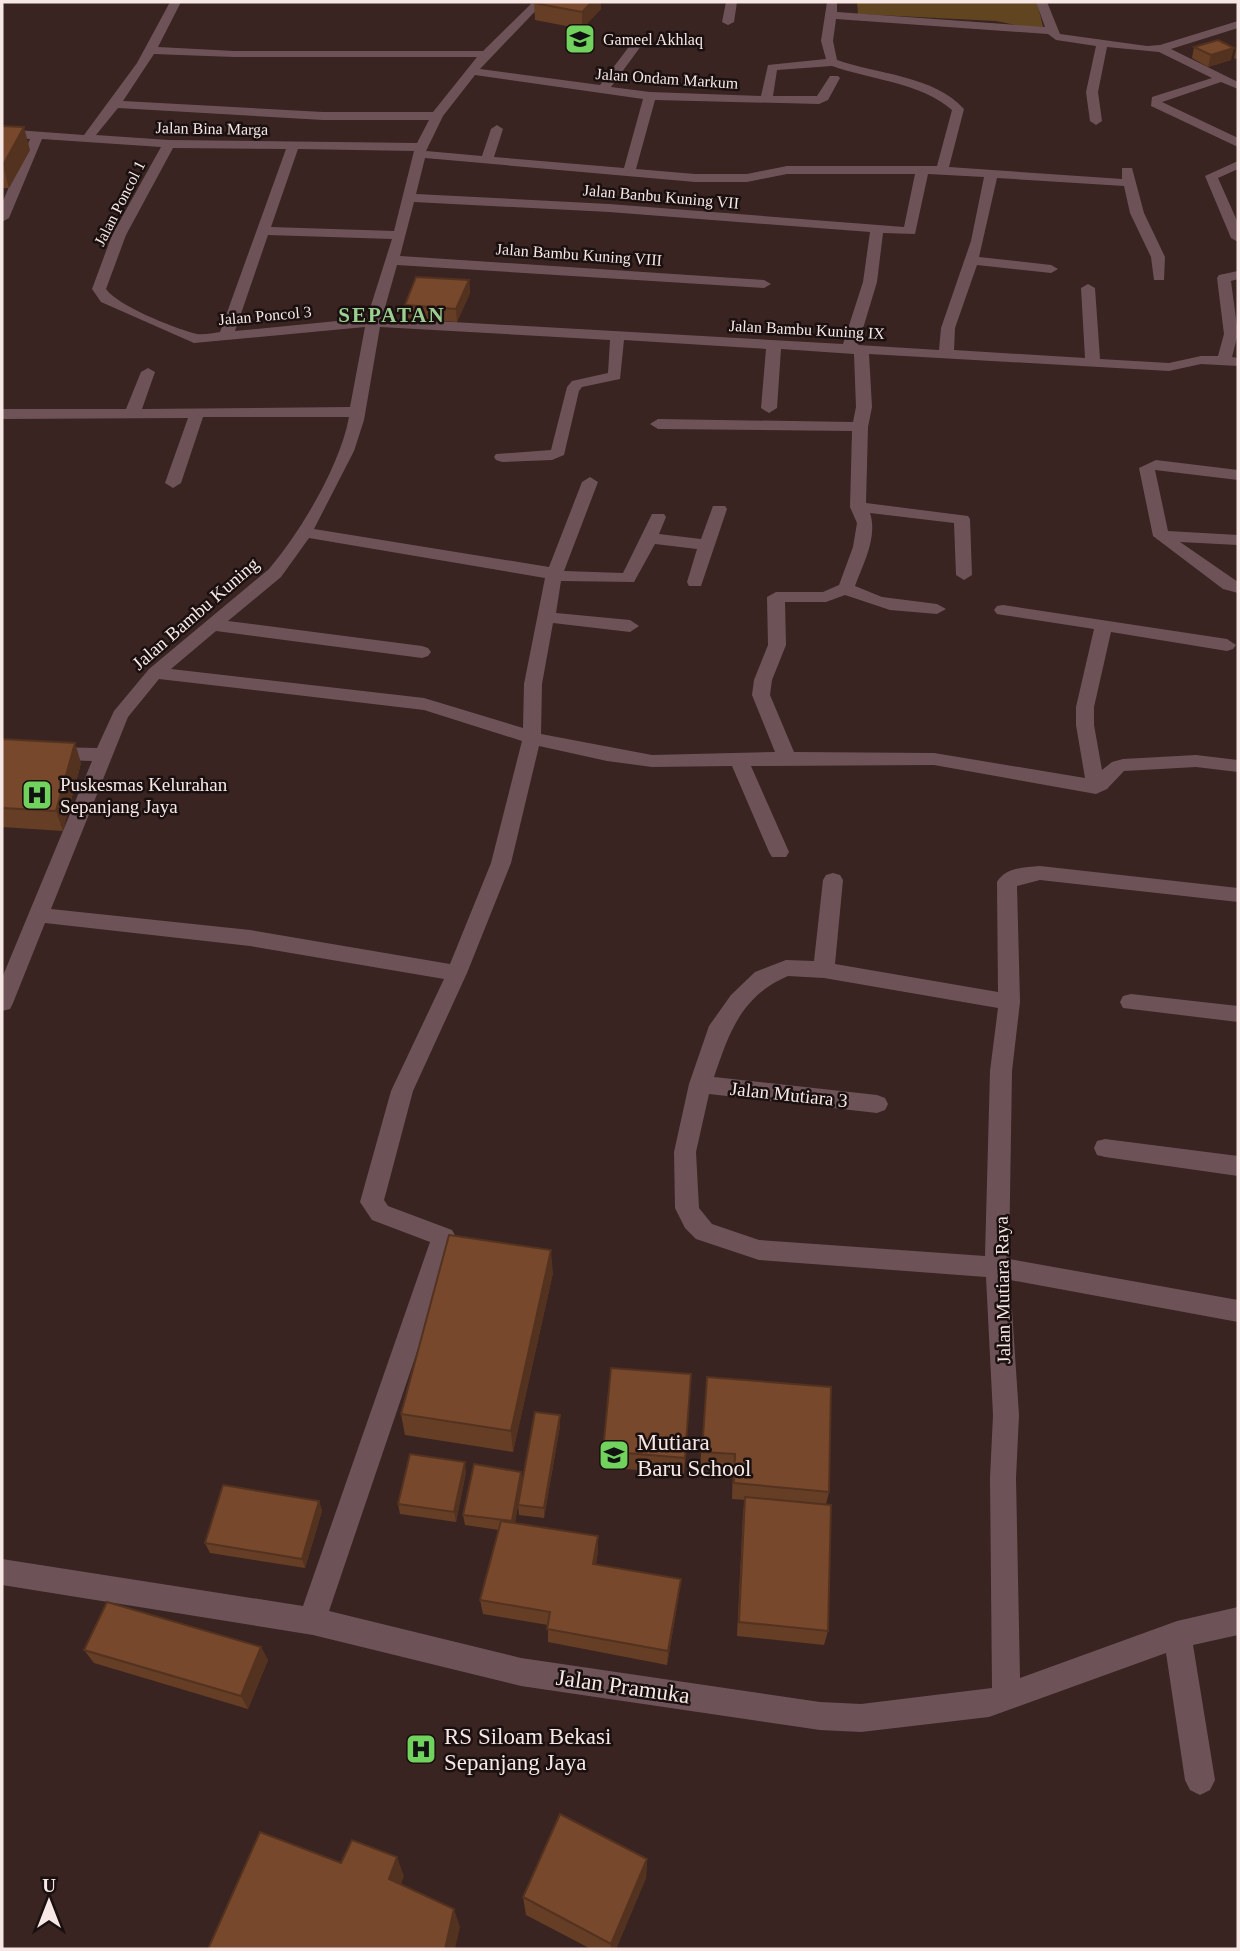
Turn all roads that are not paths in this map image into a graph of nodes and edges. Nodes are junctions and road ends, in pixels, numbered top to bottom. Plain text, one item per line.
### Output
1 (175, 2) edge
2 (533, 2) edge
3 (731, 2) edge
4 (832, 2) edge
5 (1042, 2) edge
6 (832, 15) junction
7 (727, 22) dead end
8 (1233, 29) edge
9 (1052, 31) junction
10 (1102, 43) junction
11 (635, 46) dead end
12 (1161, 48) junction
13 (151, 50) junction
14 (486, 54) junction
15 (833, 62) junction
16 (472, 71) junction
17 (834, 78) dead end
18 (1222, 78) junction
19 (1238, 86) edge
20 (603, 90) junction
21 (650, 96) junction
22 (766, 100) junction
23 (115, 103) junction
24 (437, 116) junction
25 (1096, 121) dead end
26 (497, 129) dead end
27 (2, 133) edge
28 (37, 137) junction
29 (86, 140) junction
30 (1238, 143) edge
31 (169, 144) junction
32 (293, 146) junction
33 (420, 151) junction
34 (486, 161) junction
35 (1238, 165) edge
36 (1127, 169) dead end
37 (922, 170) junction
38 (942, 170) junction
39 (629, 172) junction
40 (990, 175) junction
41 (1130, 183) junction
42 (410, 198) junction
43 (2, 218) edge
44 (877, 228) junction
45 (261, 231) junction
46 (400, 235) junction
47 (1238, 238) edge
48 (391, 260) junction
49 (971, 260) junction
50 (1051, 269) dead end
51 (1238, 275) edge
52 (1159, 277) dead end
53 (764, 284) dead end
54 (1088, 288) dead end
55 (374, 322) junction
56 (226, 336) junction
57 (617, 336) junction
58 (201, 339) joint
59 (774, 345) junction
60 (855, 349) junction
61 (946, 355) junction
62 (1231, 361) edge
63 (1093, 363) junction
64 (148, 372) dead end
65 (769, 408) dead end
66 (357, 412) junction
67 (2, 414) edge
68 (132, 414) junction
69 (196, 415) junction
70 (659, 424) dead end
71 (860, 427) junction
72 (502, 457) dead end
73 (1238, 475) edge
74 (590, 482) dead end
75 (173, 483) dead end
76 (858, 507) junction
77 (719, 509) dead end
78 (658, 517) dead end
79 (304, 532) junction
80 (1161, 536) junction
81 (647, 538) junction
82 (1238, 540) edge
83 (707, 545) junction
84 (964, 575) dead end
85 (554, 576) junction
86 (695, 582) dead end
87 (846, 588) junction
88 (1238, 588) edge
89 (937, 609) dead end
90 (1003, 610) dead end
91 (546, 617) junction
92 (212, 625) junction
93 (1104, 625) junction
94 (630, 626) dead end
95 (1227, 645) dead end
96 (422, 652) dead end
97 (155, 673) junction
98 (532, 737) junction
99 (2, 752) edge
100 (104, 755) junction
101 (787, 759) junction
102 (739, 761) junction
103 (1238, 766) edge
104 (1096, 787) junction
105 (779, 852) dead end
106 (833, 880) dead end
107 (1238, 895) edge
108 (40, 915) junction
109 (824, 970) junction
110 (457, 974) junction
111 (2, 1002) edge
112 (1009, 1002) junction
113 (1131, 1002) dead end
114 (1238, 1014) edge
115 (700, 1084) junction
116 (877, 1104) dead end
117 (1105, 1148) dead end
118 (1238, 1166) edge
119 (997, 1267) junction
120 (1238, 1311) edge
121 (2, 1572) edge
122 (313, 1621) junction
123 (1238, 1621) edge
124 (1177, 1635) junction
125 (1006, 1699) junction
126 (1200, 1780) dead end

1 - 13 street
2 - 14 street, Jalan Bambu Kuning
3 - 7 street
4 - 6 street
5 - 9 street
6 - 9 street
6 - 15 street
8 - 12 street
9 - 10 street
10 - 12 street
10 - 25 street
11 - 20 street
12 - 18 street
13 - 14 street
13 - 23 street
14 - 16 street, Jalan Bambu Kuning
15 - 22 street, Jalan Ondam Markum
15 - 38 street
16 - 20 street, Jalan Ondam Markum
16 - 24 street, Jalan Bambu Kuning
17 - 22 street
18 - 19 street
18 - 30 street
20 - 21 street, Jalan Ondam Markum
21 - 22 street, Jalan Ondam Markum
21 - 39 street
23 - 24 street
23 - 29 street
24 - 33 street, Jalan Bambu Kuning
26 - 34 street
27 - 28 street, Jalan Bina Marga
28 - 29 street, Jalan Bina Marga
28 - 43 street
29 - 31 street, Jalan Bina Marga
31 - 32 street, Jalan Bina Marga
31 - 58 street, Jalan Poncol 1
32 - 33 street, Jalan Bina Marga
32 - 45 street
33 - 34 street, Jalan Bina Marga
33 - 42 street, Jalan Bambu Kuning
34 - 39 street, Jalan Bina Marga
35 - 47 street
36 - 41 street
37 - 38 street, Jalan Bina Marga
37 - 39 street, Jalan Bina Marga
37 - 44 street, Jalan Banbu Kuning VII
38 - 40 street, Jalan Bina Marga
40 - 41 street, Jalan Bina Marga
40 - 49 street
41 - 52 street
42 - 44 street, Jalan Banbu Kuning VII
42 - 46 street, Jalan Bambu Kuning
44 - 60 street
45 - 46 street
45 - 56 street
46 - 48 street, Jalan Bambu Kuning
48 - 53 street, Jalan Bambu Kuning VIII
48 - 55 street, Jalan Bambu Kuning
49 - 50 street
49 - 61 street
51 - 62 street
54 - 63 street
55 - 56 street, Jalan Poncol 3
55 - 57 street, Jalan Bambu Kuning IX
55 - 66 street, Jalan Bambu Kuning
56 - 58 street, Jalan Poncol 3
57 - 59 street, Jalan Bambu Kuning IX
57 - 72 street
59 - 60 street, Jalan Bambu Kuning IX
59 - 65 street
60 - 61 street, Jalan Bambu Kuning IX
60 - 71 street
61 - 63 street, Jalan Bambu Kuning IX
62 - 63 street, Jalan Bambu Kuning IX
64 - 68 street
66 - 69 street
66 - 79 street, Jalan Bambu Kuning
67 - 68 street
68 - 69 street
69 - 75 street
70 - 71 street
71 - 76 street
73 - 80 street
74 - 85 street
76 - 84 street
76 - 87 street
77 - 83 street
78 - 81 street
79 - 85 street
79 - 92 street, Jalan Bambu Kuning
80 - 82 street
80 - 88 street
81 - 83 street
81 - 85 street
83 - 86 street
85 - 91 street
87 - 89 street
87 - 101 street
90 - 93 street
91 - 94 street
91 - 98 street
92 - 96 street
92 - 97 street, Jalan Bambu Kuning
93 - 95 street
93 - 104 street
97 - 98 street
97 - 100 street, Jalan Bambu Kuning
98 - 102 street
98 - 110 street
99 - 100 street
100 - 108 street, Jalan Bambu Kuning
101 - 102 street
101 - 104 street
102 - 105 street
103 - 104 street
106 - 109 street
107 - 112 street, Jalan Mutiara Raya
108 - 110 street
108 - 111 street, Jalan Bambu Kuning
109 - 112 street
109 - 115 street
110 - 122 street
112 - 119 street, Jalan Mutiara Raya
113 - 114 street
115 - 116 street, Jalan Mutiara 3
115 - 119 street
117 - 118 street
119 - 120 street
119 - 125 street, Jalan Mutiara Raya
121 - 122 street, Jalan Pramuka
122 - 125 street, Jalan Pramuka
123 - 124 street, Jalan Pramuka
124 - 125 street, Jalan Pramuka
124 - 126 street

